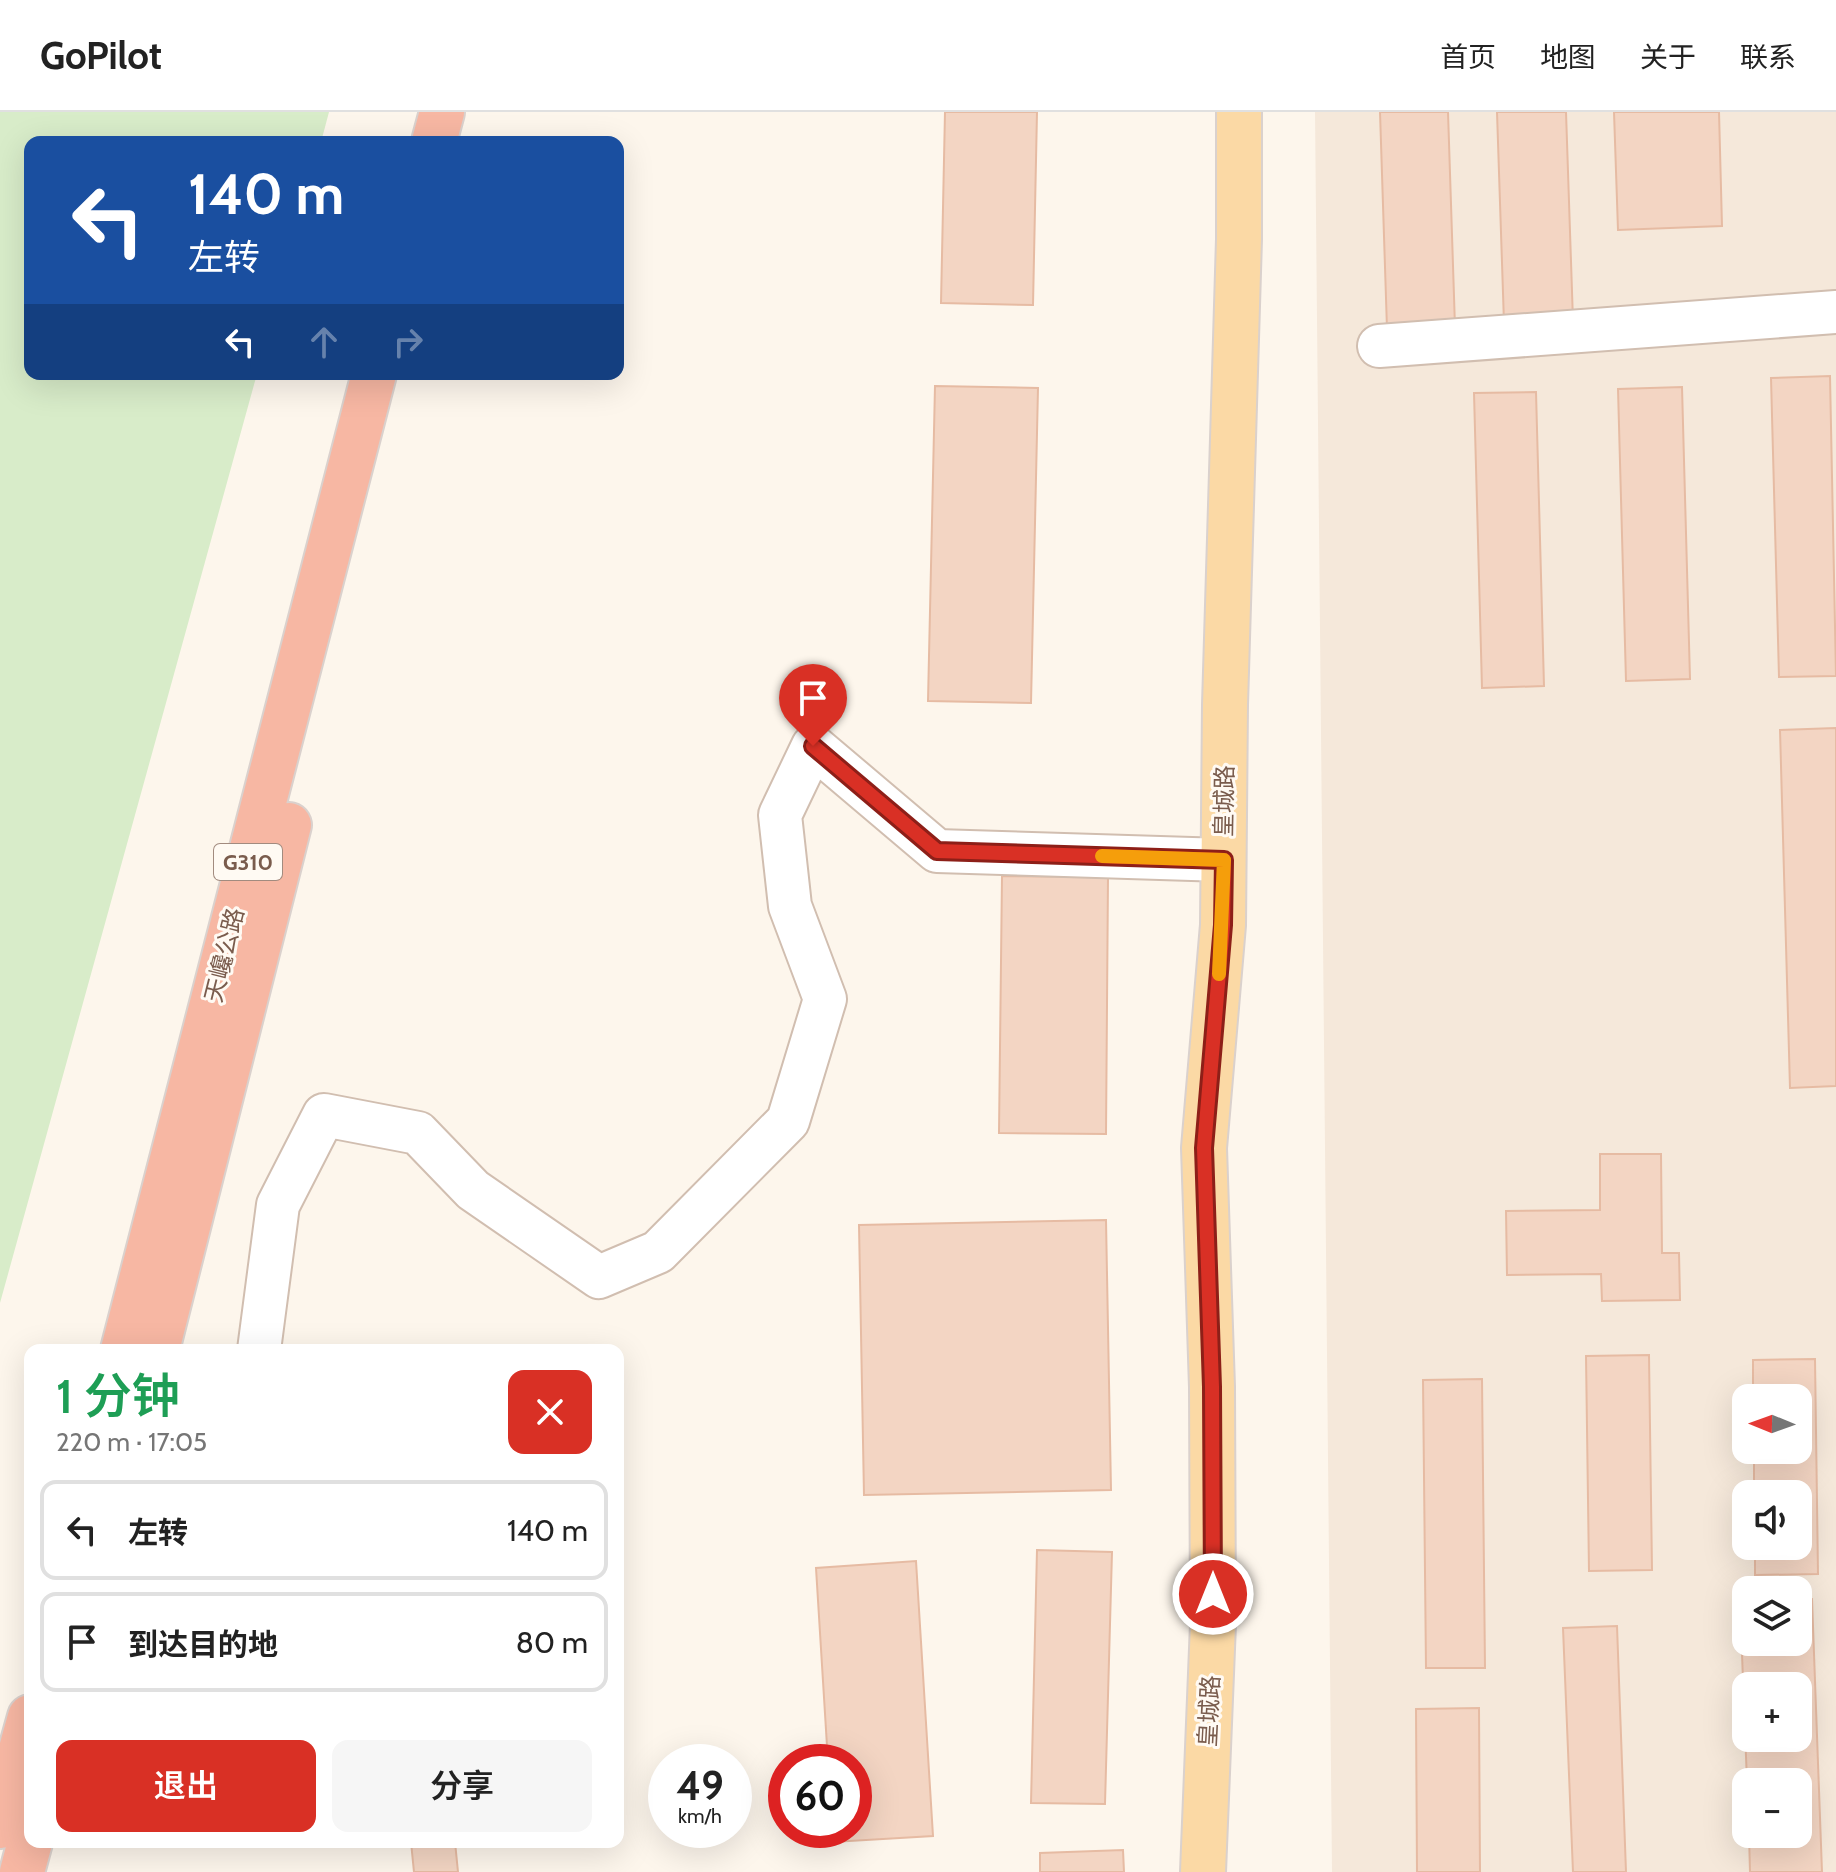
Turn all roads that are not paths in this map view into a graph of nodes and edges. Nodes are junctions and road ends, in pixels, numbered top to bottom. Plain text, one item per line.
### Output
1 (442, 112) edge
2 (470, 112) edge
3 (1239, 112) edge
4 (436, 136) edge
5 (464, 136) edge
6 (1836, 312) edge
7 (1379, 346) dead end
8 (372, 380) edge
9 (401, 380) edge
10 (1224, 860) junction
11 (125, 1344) edge
12 (159, 1344) edge
13 (260, 1344) edge
14 (24, 1739) edge
15 (0, 1826) edge
16 (28, 1848) edge
17 (22, 1872) edge
18 (1203, 1872) edge

1 - 4 highway
2 - 5 highway
3 - 10 main road, 皇城路
6 - 7 street
8 - 11 highway, 天巉公路 / G310
9 - 12 highway, 天巉公路 / G310
10 - 13 street
10 - 18 main road, 皇城路
14 - 15 highway
16 - 17 highway

